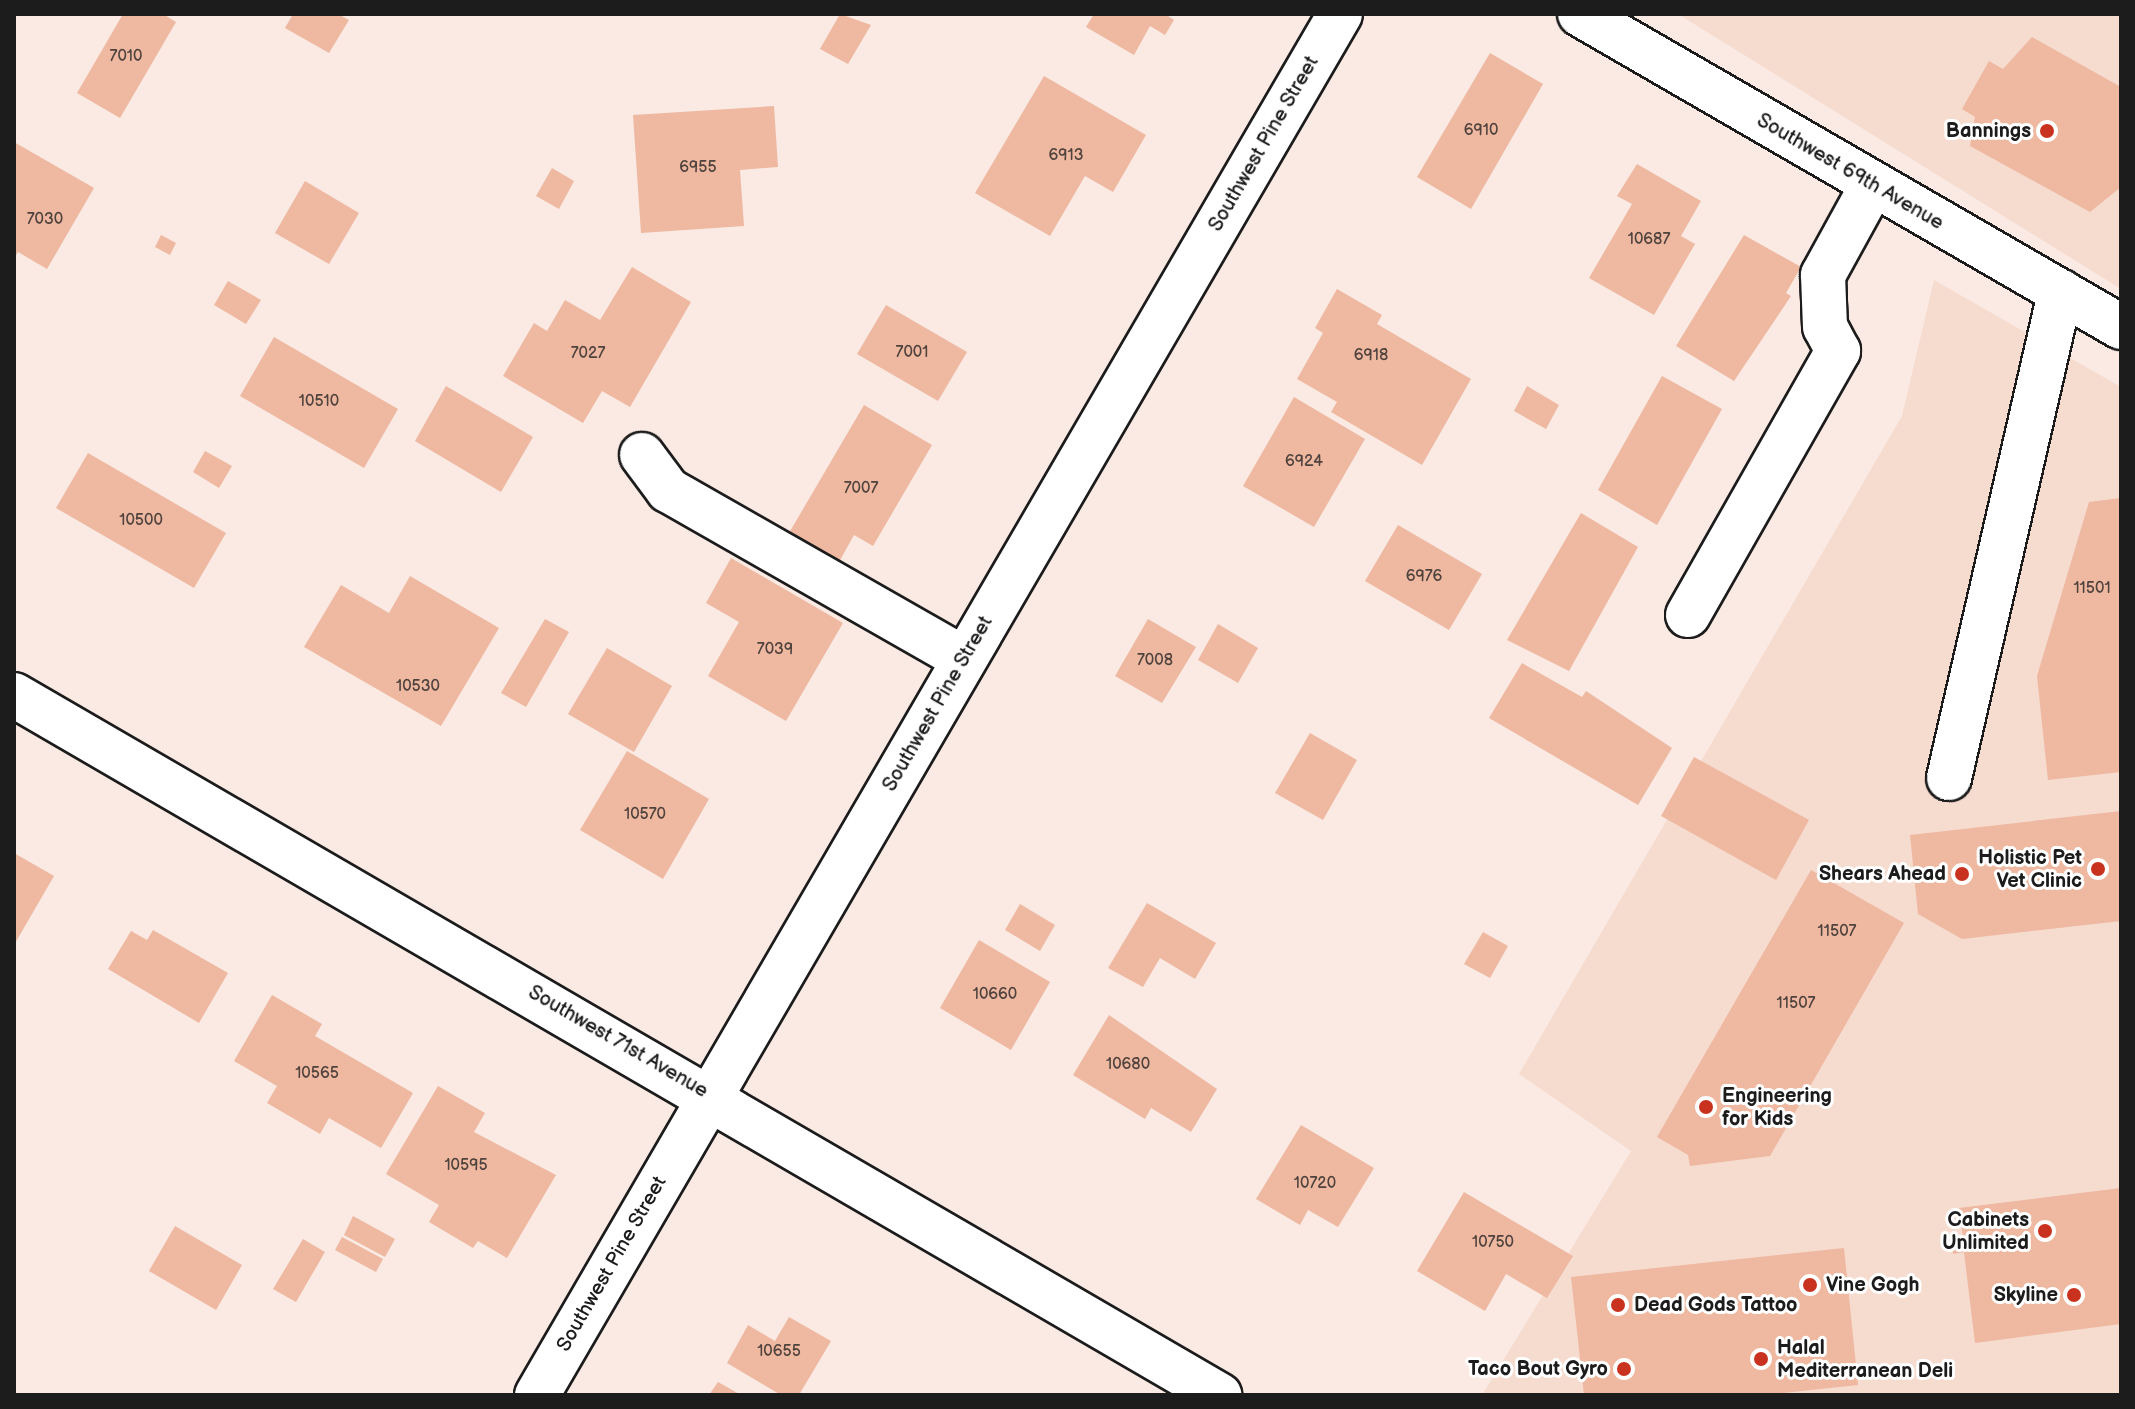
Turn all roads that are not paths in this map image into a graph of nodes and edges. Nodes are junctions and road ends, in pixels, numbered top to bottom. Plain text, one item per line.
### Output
1 (1340, 14) edge
2 (1580, 14) edge
3 (1872, 186) junction
4 (2060, 292) junction
5 (2121, 327) edge
6 (642, 455) dead end
7 (1688, 615) dead end
8 (964, 659) junction
9 (14, 695) edge
10 (1949, 778) dead end
11 (709, 1095) junction
12 (537, 1395) edge
13 (1219, 1395) edge

1 - 8 street, Southwest Pine Street
2 - 3 street, Southwest 69th Avenue
3 - 4 street, Southwest 69th Avenue
3 - 7 street
4 - 5 street, Southwest 69th Avenue
4 - 10 street
6 - 8 street
8 - 11 street, Southwest Pine Street
9 - 11 street, Southwest 71st Avenue
11 - 12 street, Southwest Pine Street
11 - 13 street, Southwest 71st Avenue

